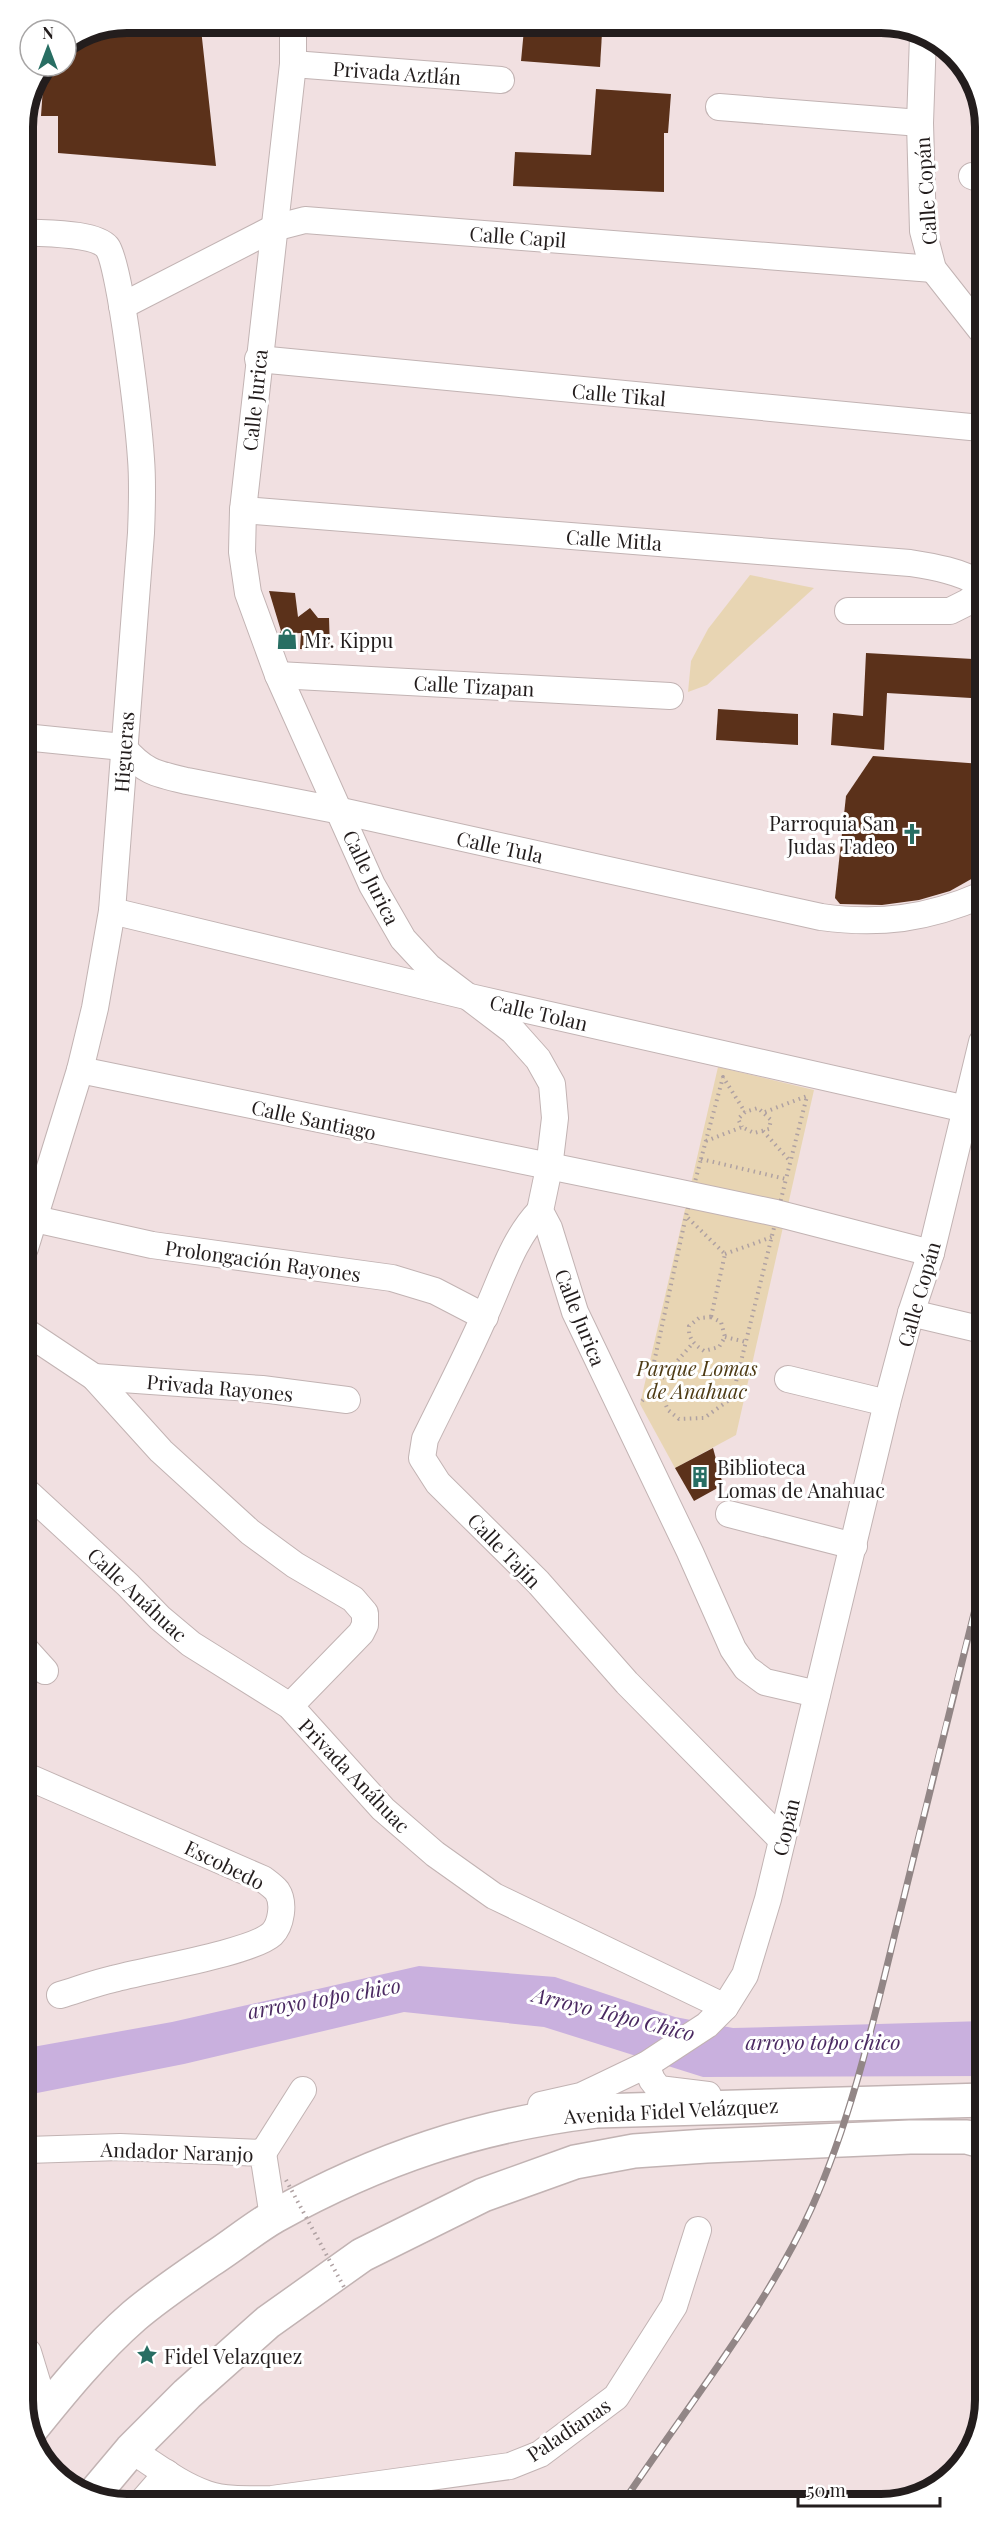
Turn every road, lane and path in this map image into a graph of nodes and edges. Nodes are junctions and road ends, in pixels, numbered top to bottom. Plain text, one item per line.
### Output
1 (292, 33) edge
2 (923, 43) edge
3 (292, 64) junction
4 (501, 80) dead end
5 (719, 107) dead end
6 (920, 123) junction
7 (274, 228) junction
8 (33, 233) edge
9 (933, 269) junction
10 (122, 306) junction
11 (975, 322) edge
12 (258, 359) junction
13 (975, 427) edge
14 (243, 510) junction
15 (975, 580) edge
16 (975, 596) edge
17 (848, 610) dead end
18 (278, 675) junction
19 (670, 696) dead end
20 (33, 738) edge
21 (123, 747) junction
22 (341, 811) junction
23 (975, 898) edge
24 (112, 910) junction
25 (470, 997) junction
26 (80, 1070) junction
27 (975, 1071) edge
28 (966, 1109) junction
29 (745, 1112) junction
30 (765, 1112) junction
31 (742, 1128) junction
32 (763, 1131) junction
33 (706, 1141) junction
34 (701, 1159) junction
35 (790, 1161) junction
36 (549, 1168) junction
37 (786, 1179) junction
38 (684, 1201) junction
39 (540, 1211) junction
40 (35, 1220) junction
41 (780, 1223) junction
42 (33, 1226) edge
43 (931, 1253) junction
44 (725, 1254) junction
45 (911, 1313) junction
46 (485, 1317) junction
47 (711, 1317) junction
48 (975, 1328) edge
49 (33, 1336) edge
50 (725, 1337) junction
51 (746, 1342) junction
52 (693, 1343) junction
53 (94, 1377) junction
54 (788, 1379) dead end
55 (657, 1384) junction
56 (346, 1400) dead end
57 (887, 1403) junction
58 (626, 1419) junction
59 (33, 1497) edge
60 (729, 1514) dead end
61 (854, 1545) junction
62 (33, 1658) edge
63 (45, 1671) dead end
64 (816, 1694) junction
65 (290, 1706) junction
66 (33, 1779) edge
67 (782, 1840) junction
68 (60, 1995) dead end
69 (725, 2007) junction
70 (650, 2062) junction
71 (303, 2090) dead end
72 (975, 2100) edge
73 (804, 2104) junction
74 (975, 2139) edge
75 (425, 2148) junction
76 (33, 2150) edge
77 (263, 2152) junction
78 (286, 2180) dead end
79 (273, 2217) junction
80 (698, 2230) dead end
81 (345, 2289) dead end
82 (33, 2391) edge
83 (37, 2422) edge
84 (131, 2450) junction
85 (167, 2473) junction
86 (98, 2489) edge
87 (149, 2494) edge
88 (207, 2494) edge
89 (308, 2494) edge

1 - 3 street, Calle Jurica
2 - 6 street, Calle Copán
3 - 4 street, Privada Aztlán
3 - 7 street, Calle Jurica
5 - 6 street
6 - 9 street, Calle Copán
7 - 9 street, Calle Capil
7 - 10 street, Calle Capil
7 - 12 street, Calle Jurica
8 - 10 street, Higueras
9 - 11 street, Calle Copán
10 - 21 street, Higueras
12 - 13 street, Calle Tikal
12 - 14 street, Calle Jurica
14 - 15 street, Calle Mitla
14 - 18 street, Calle Jurica
16 - 17 street
18 - 19 street, Calle Tizapan
18 - 22 street, Calle Jurica
20 - 21 street
21 - 22 street, Calle Tula
21 - 24 street, Higueras
22 - 23 street, Calle Tula
22 - 25 street, Calle Jurica
24 - 25 street, Calle Tolan
24 - 26 street, Higueras
25 - 28 street, Calle Tolan
25 - 36 street, Calle Jurica
26 - 36 street, Calle Santiago
26 - 40 street, Higueras
27 - 28 street, Calle Copán
28 - 43 street, Calle Copán
29 - 30 path
29 - 31 path
29 - 33 path
30 - 32 path
30 - 35 path
31 - 32 path
31 - 33 path
32 - 35 path
33 - 34 path
34 - 37 path
34 - 38 path
35 - 37 path
36 - 38 street, Calle Santiago
36 - 39 street, Calle Jurica
37 - 41 path
38 - 41 street, Calle Santiago
38 - 44 path
38 - 55 path
39 - 46 street, Calle Tajín
39 - 58 street, Calle Jurica
40 - 42 street, Higueras
40 - 46 street, Prolongación Rayones
41 - 43 street, Calle Santiago
41 - 44 path
41 - 51 path
43 - 45 street, Calle Copán
44 - 47 path
45 - 48 street
45 - 57 street, Calle Copán
46 - 67 street, Calle Tajín
47 - 50 path
47 - 52 path
49 - 53 street
50 - 51 path
50 - 52 path
51 - 55 path
52 - 55 path
53 - 56 street, Privada Rayones
53 - 65 street
54 - 57 street
55 - 58 path
57 - 61 street, Calle Copán
58 - 64 street, Calle Jurica
59 - 65 street, Calle Anáhuac
60 - 61 street
61 - 64 street, Copán
62 - 63 street
64 - 67 street, Copán
65 - 69 street, Privada Anáhuac
66 - 68 street, Escobedo
67 - 69 street, Copán
69 - 70 street, Copán
70 - 73 street
70 - 75 street, Copán
71 - 77 street
72 - 73 highway, Avenida Fidel Velázquez
73 - 75 highway, Avenida Fidel Velázquez
74 - 84 highway, Avenida Fidel Velázquez
75 - 79 highway, Avenida Fidel Velázquez
76 - 77 street, Andador Naranjo
77 - 79 street, Andador Naranjo
78 - 81 path, bridge
79 - 83 highway, Avenida Fidel Velázquez
80 - 89 street, Paladianas
82 - 83 street
84 - 85 street, Paladianas
84 - 86 highway, Avenida Fidel Velázquez
85 - 87 street
85 - 88 street, Paladianas

